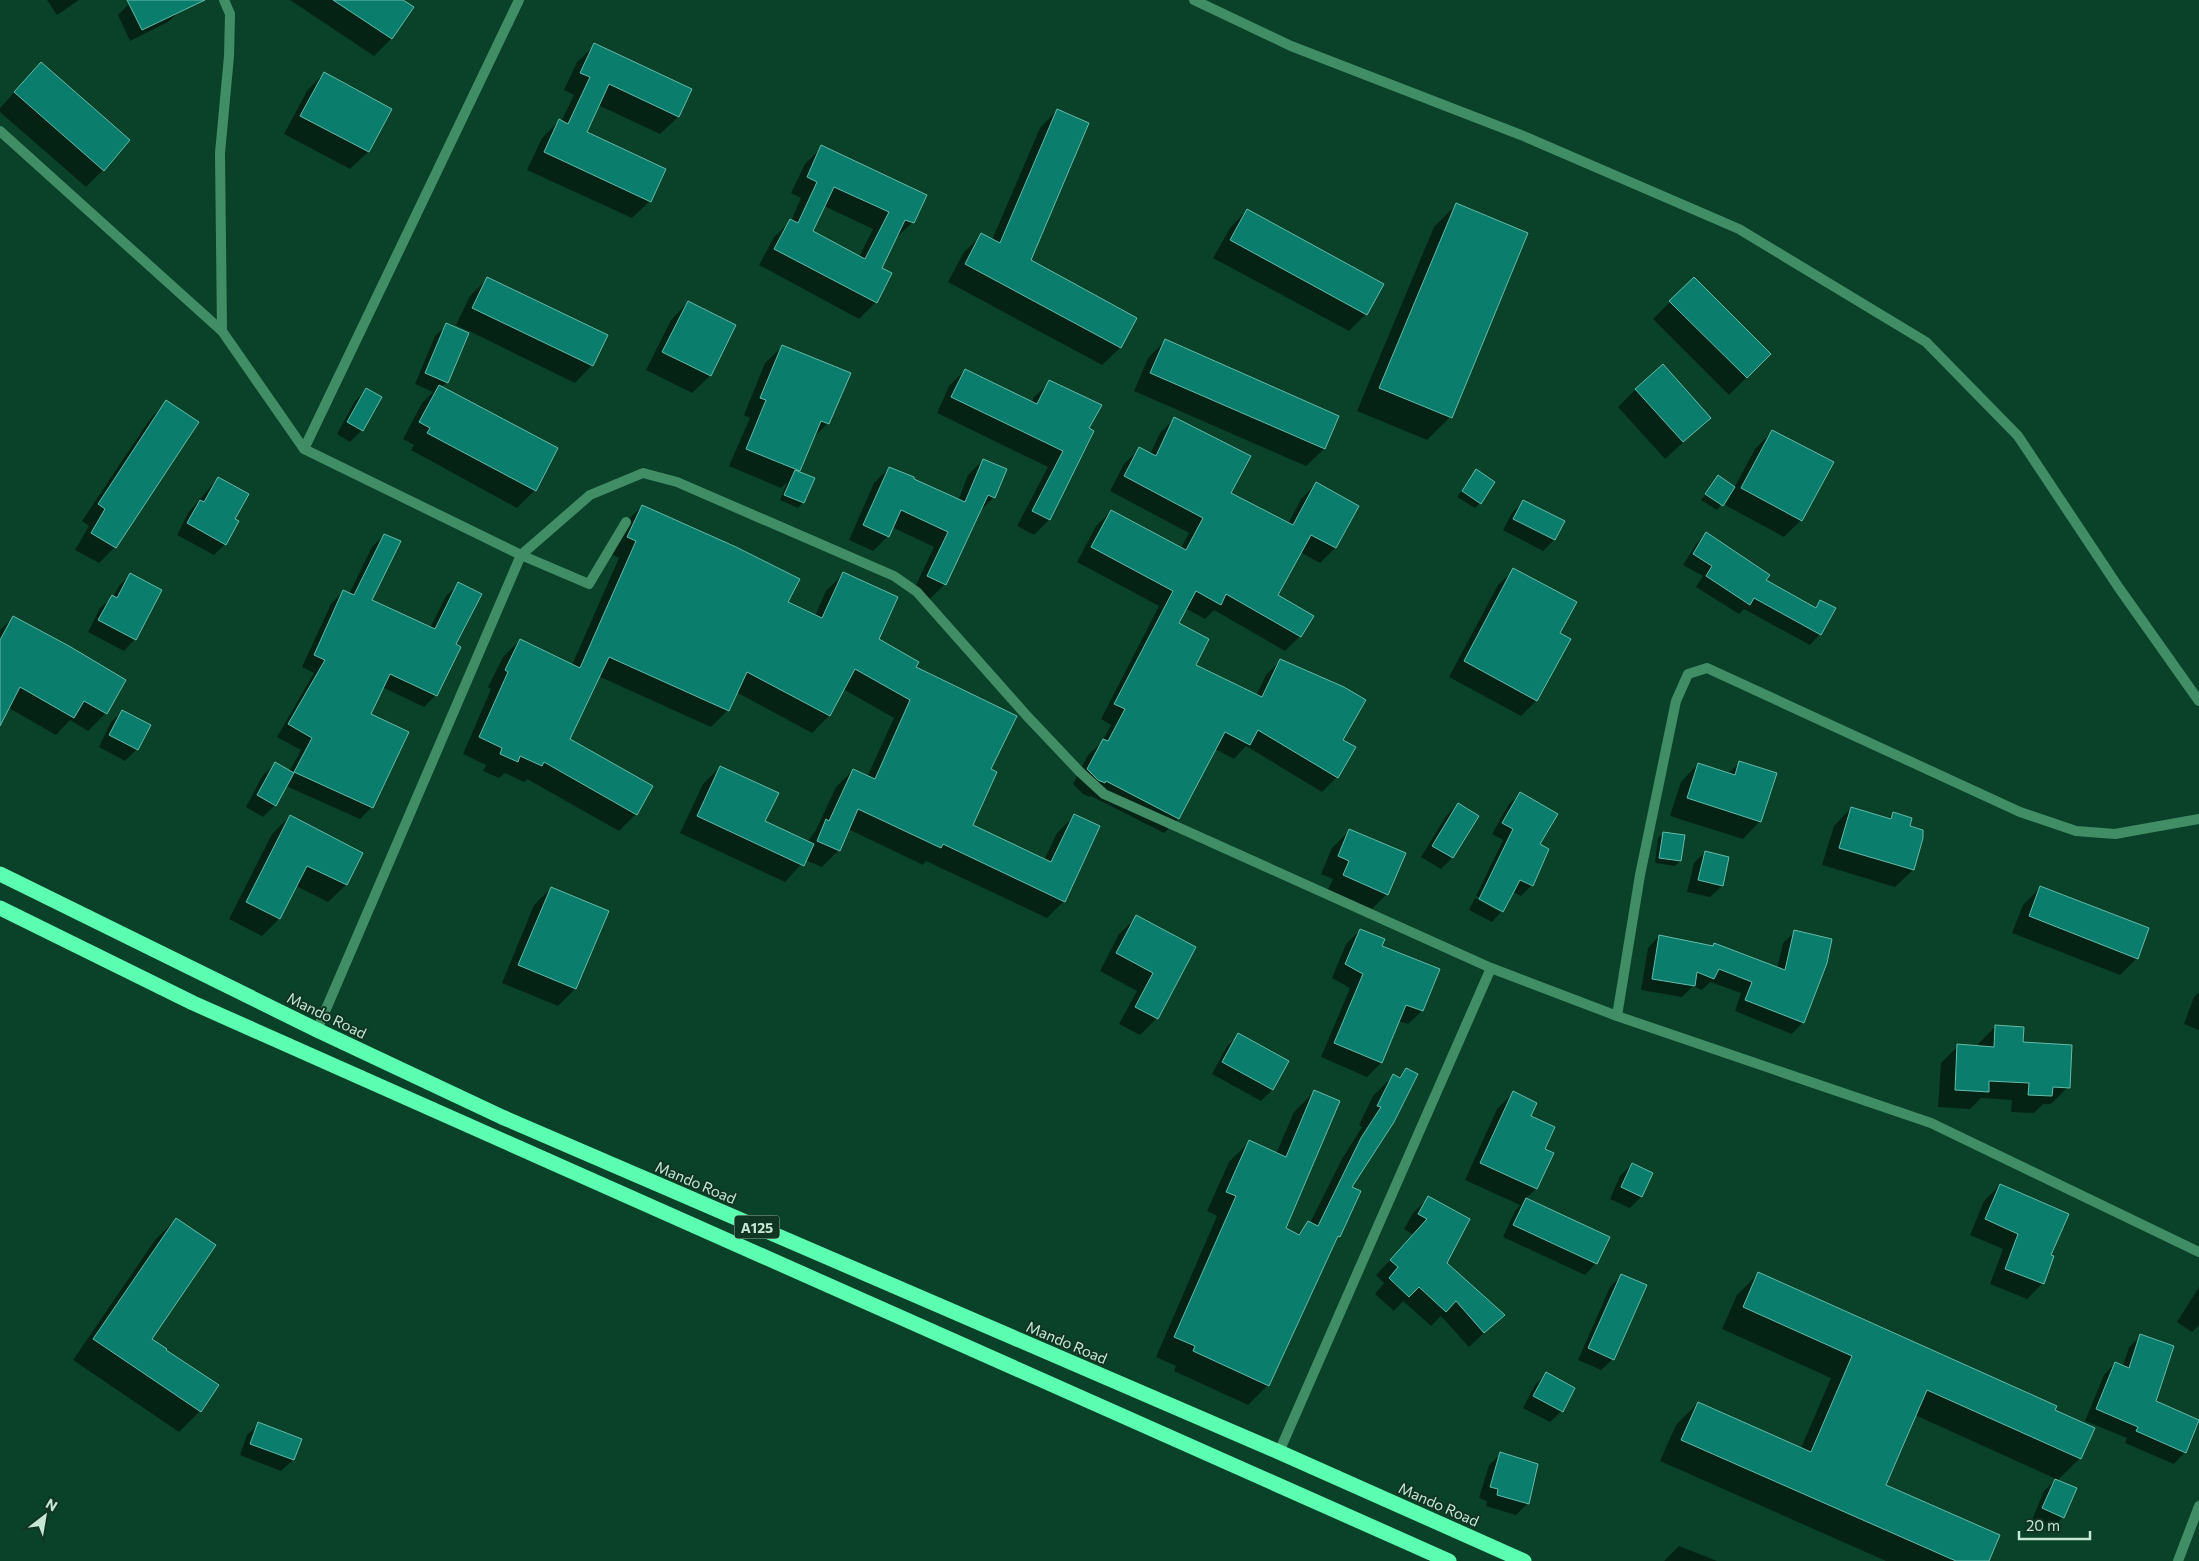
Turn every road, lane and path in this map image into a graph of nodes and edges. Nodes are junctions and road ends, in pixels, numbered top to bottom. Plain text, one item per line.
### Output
1 (224, 0) edge
2 (519, 0) edge
3 (1194, 0) edge
4 (0, 131) edge
5 (222, 331) junction
6 (304, 449) junction
7 (626, 522) dead end
8 (521, 555) junction
9 (2199, 702) edge
10 (2199, 819) edge
11 (0, 874) edge
12 (0, 908) edge
13 (1491, 968) junction
14 (1618, 1016) junction
15 (317, 1030) junction
16 (2199, 1252) edge
17 (1279, 1452) junction
18 (2199, 1506) edge
19 (1449, 1561) edge
20 (1524, 1561) edge
21 (2178, 1561) edge

1 - 5 street
2 - 6 street
3 - 9 street
4 - 5 street
5 - 6 street
6 - 8 street
7 - 8 street
8 - 13 street
8 - 15 street
10 - 14 street
11 - 15 highway, Mando Road / A125
12 - 19 highway, A125
13 - 14 street
13 - 17 street
14 - 16 street
15 - 17 highway, Mando Road / A125
17 - 20 highway, Mando Road / A125
18 - 21 street

